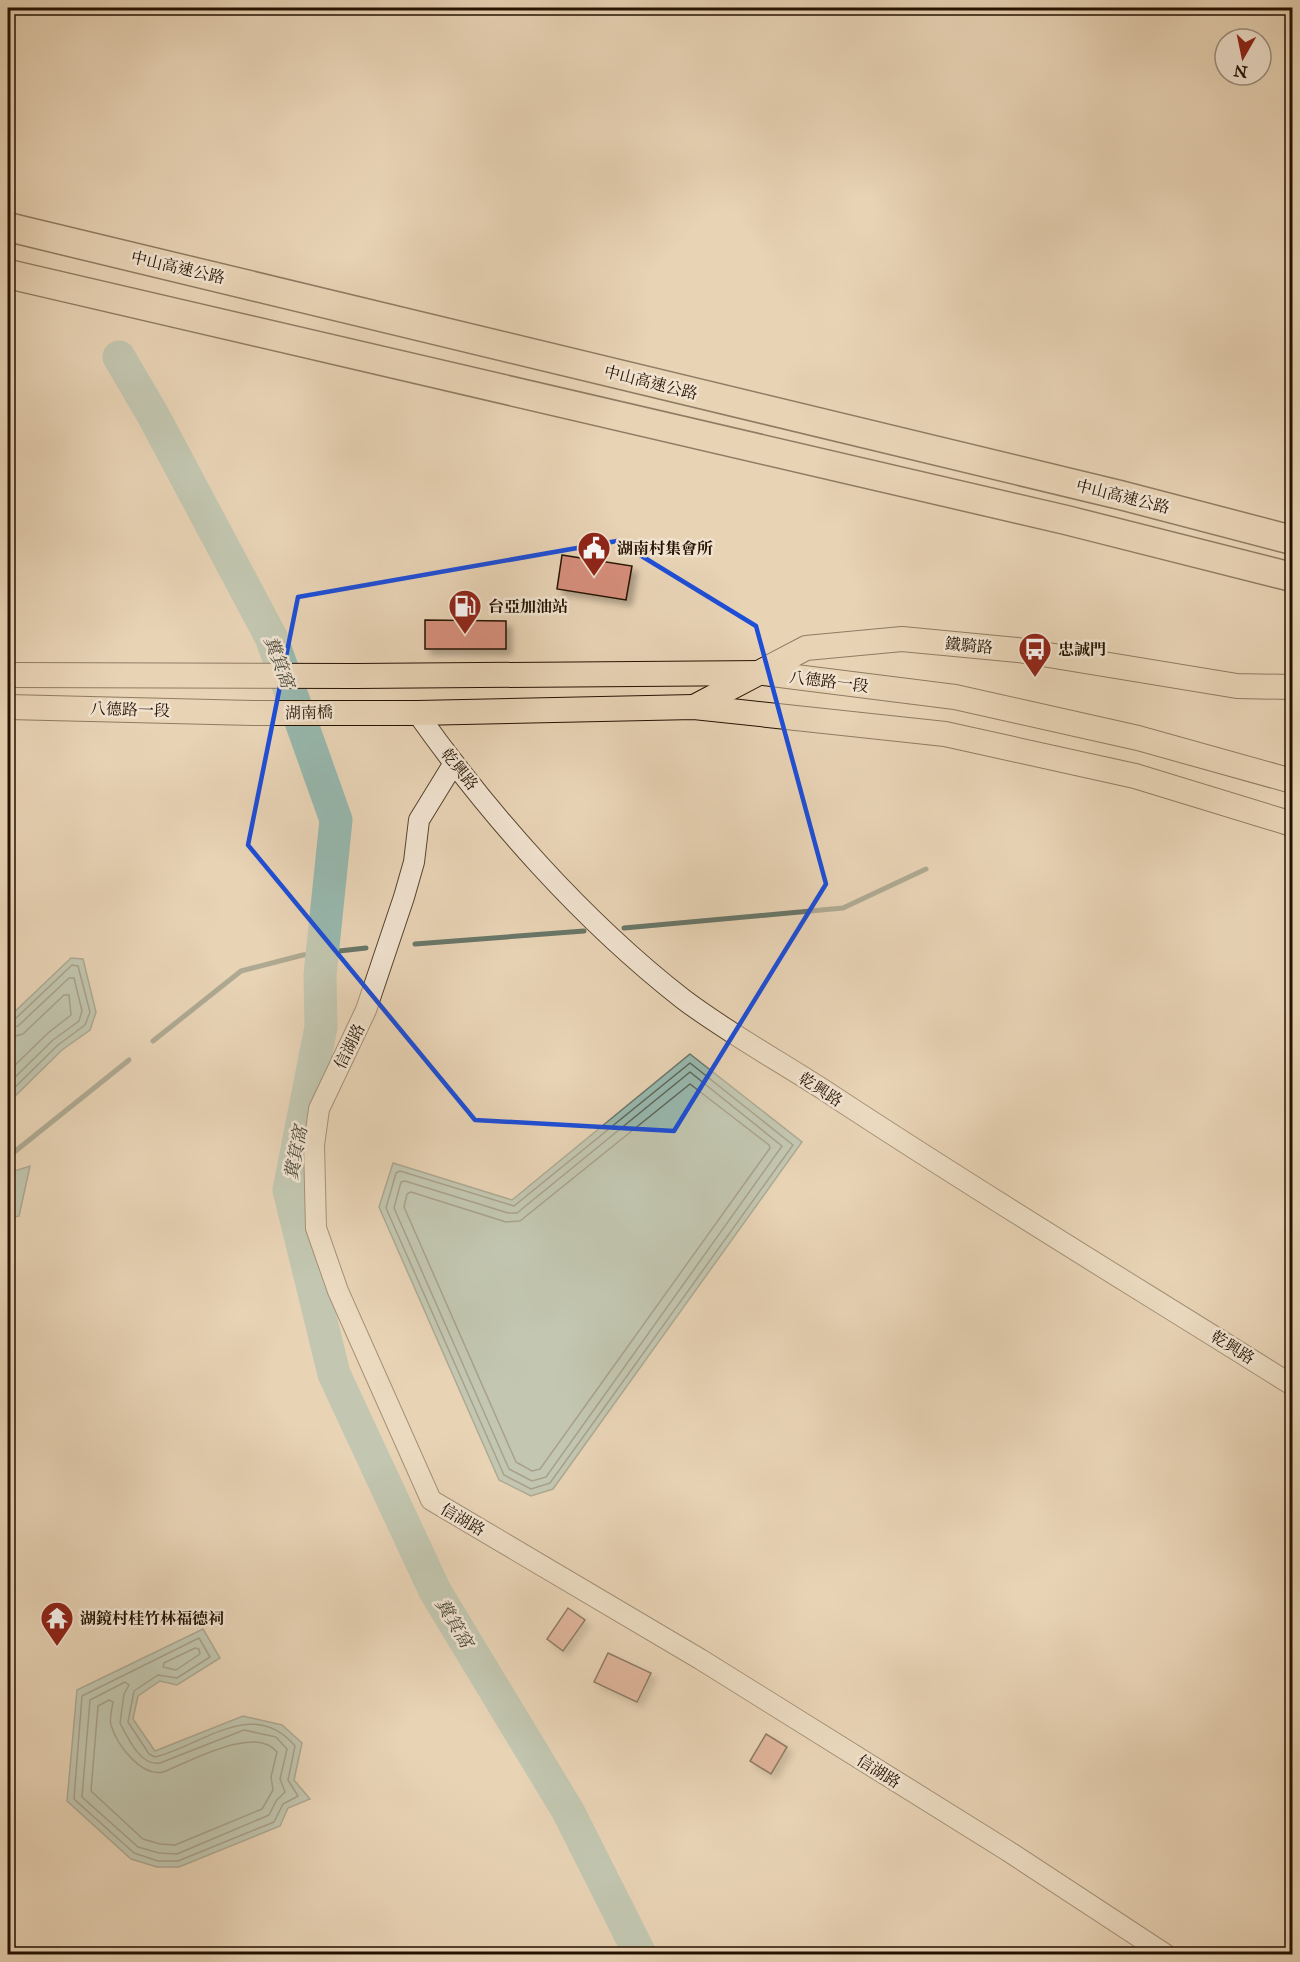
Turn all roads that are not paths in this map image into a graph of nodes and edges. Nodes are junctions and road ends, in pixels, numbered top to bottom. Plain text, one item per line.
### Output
1 (8, 227) edge
2 (8, 274) edge
3 (1291, 539) edge
4 (1293, 577) edge
5 (764, 673) junction
6 (8, 675) edge
7 (1293, 687) edge
8 (8, 707) edge
9 (694, 707) junction
10 (253, 713) joint
11 (417, 713) junction
12 (454, 763) junction
13 (1293, 781) edge
14 (1293, 824) edge
15 (1293, 1385) edge
16 (1165, 1954) edge

1 - 3 highway, 中山高速公路
2 - 4 highway
5 - 6 main road, 八德路一段
5 - 7 main road, 鐵騎路
5 - 9 main road, 鐵騎路
5 - 13 main road, 八德路一段
8 - 10 main road, 八德路一段
9 - 11 main road
9 - 14 main road
10 - 11 main road, 湖南橋
11 - 12 street, 乾興路
12 - 15 street, 乾興路
12 - 16 street, 信湖路

